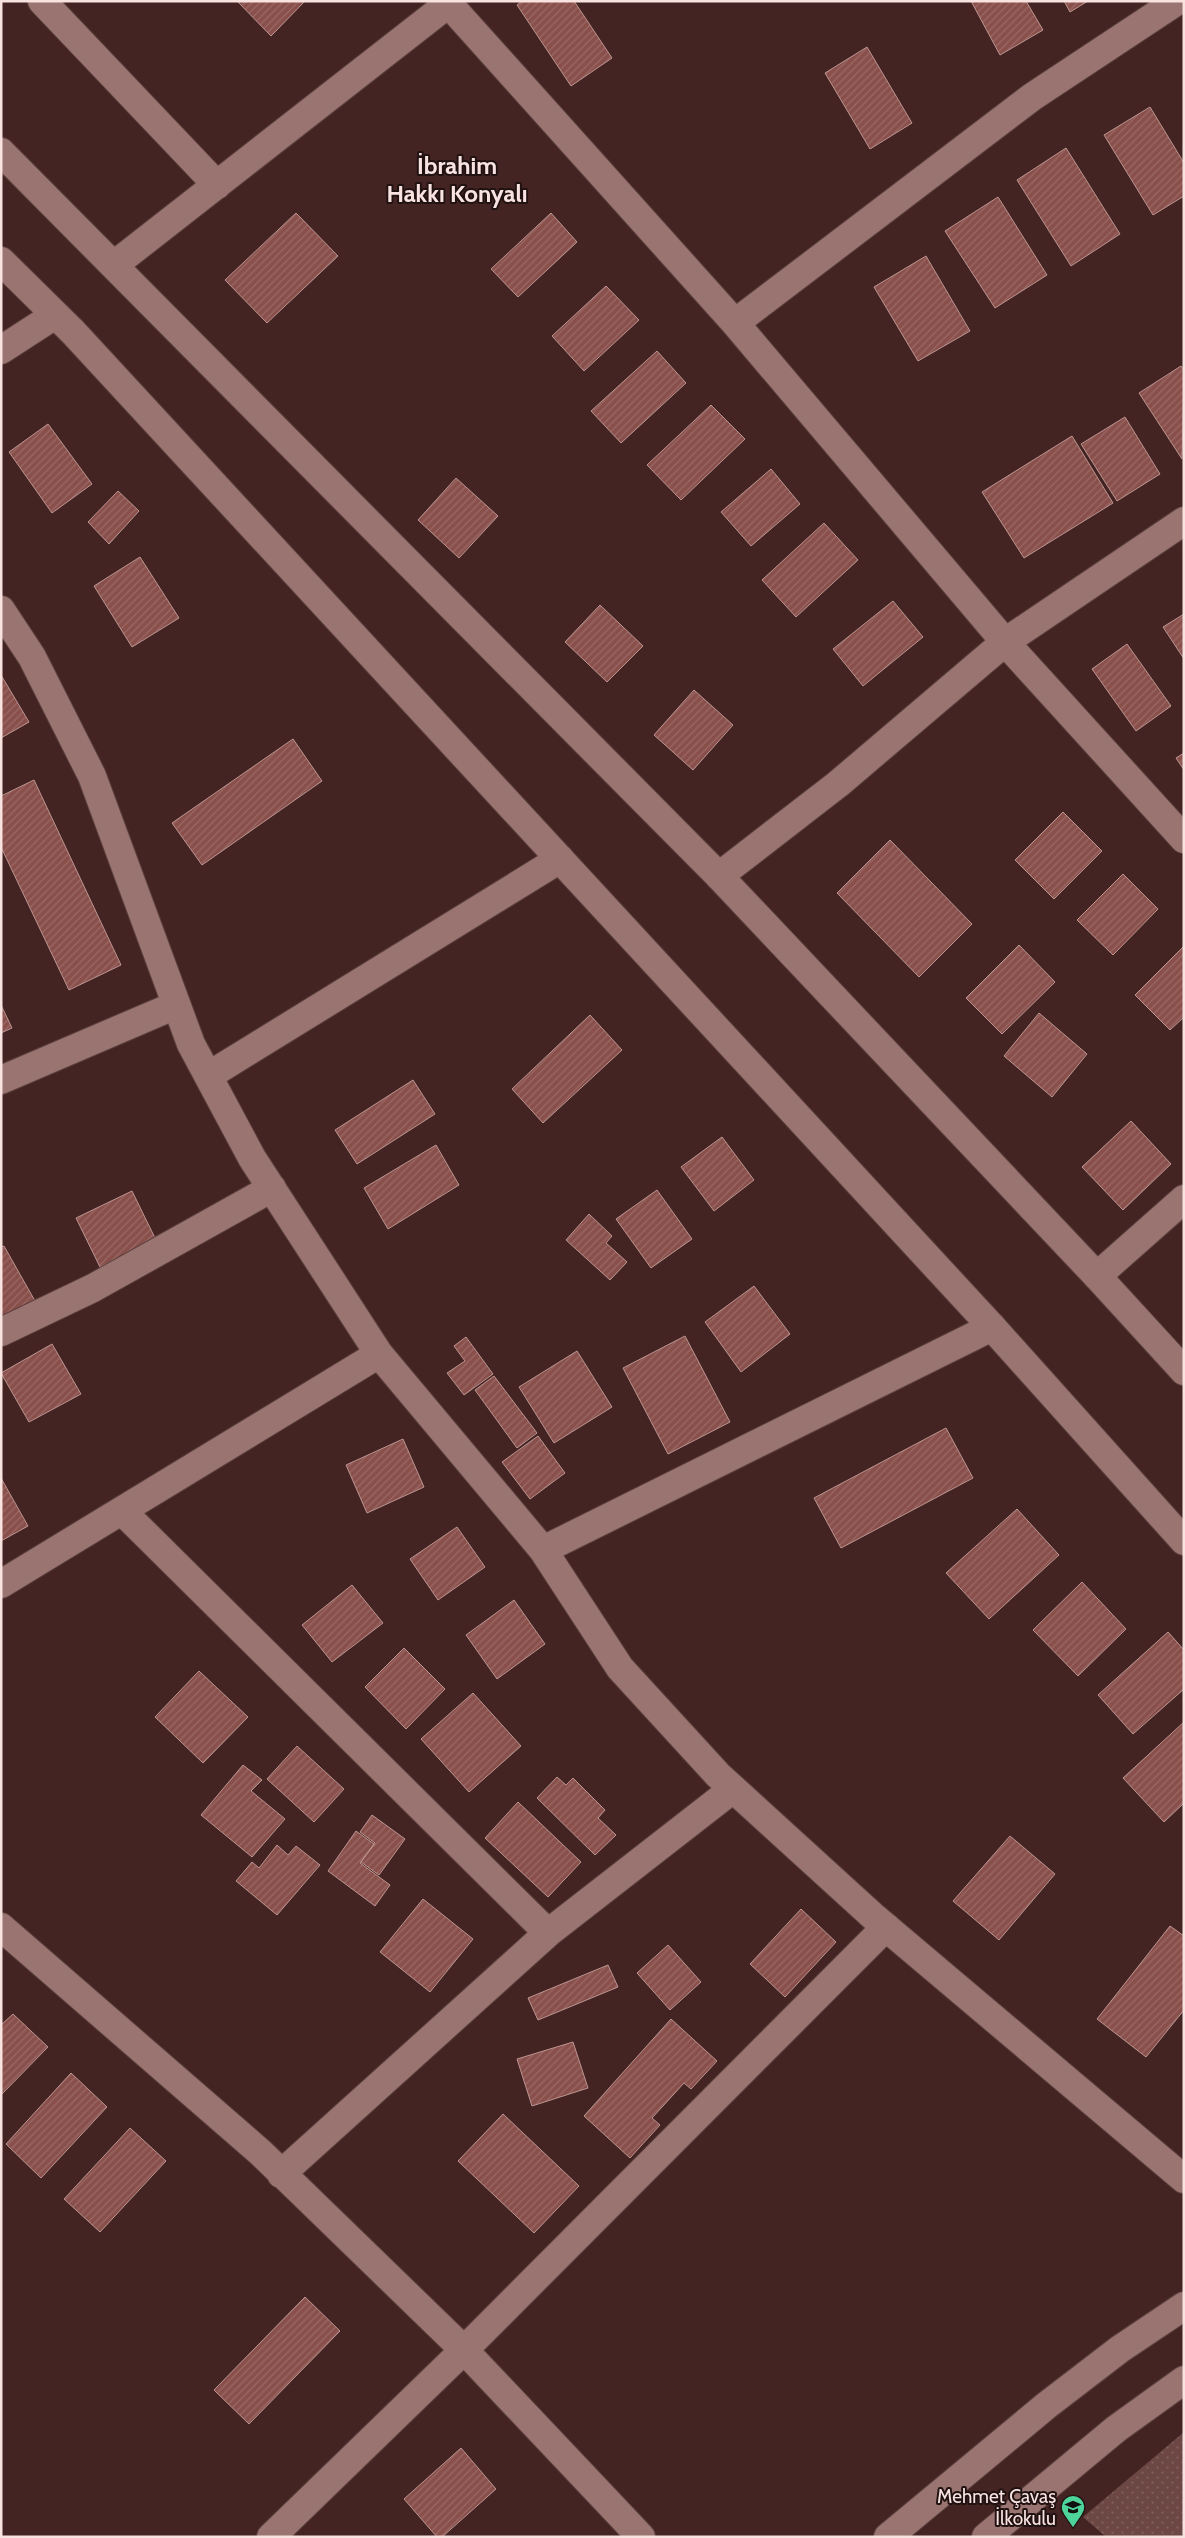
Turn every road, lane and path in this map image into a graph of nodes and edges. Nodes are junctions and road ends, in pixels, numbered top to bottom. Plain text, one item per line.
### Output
1 (42, 1) edge
2 (1177, 1) edge
3 (447, 2) edge
4 (1, 152) edge
5 (217, 185) junction
6 (1, 261) edge
7 (114, 266) junction
8 (55, 315) junction
9 (735, 322) junction
10 (1, 350) edge
11 (1184, 521) edge
12 (1, 610) edge
13 (1005, 642) junction
14 (1184, 839) edge
15 (560, 859) junction
16 (719, 876) junction
17 (176, 1005) junction
18 (208, 1076) junction
19 (1, 1080) edge
20 (272, 1188) junction
21 (1184, 1198) edge
22 (1097, 1276) junction
23 (992, 1327) junction
24 (1, 1332) edge
25 (379, 1354) junction
26 (1184, 1371) edge
27 (122, 1511) junction
28 (1184, 1541) edge
29 (543, 1550) junction
30 (1, 1584) edge
31 (733, 1789) junction
32 (1, 1927) edge
33 (886, 1927) junction
34 (548, 1933) junction
35 (281, 2174) junction
36 (1184, 2179) edge
37 (1184, 2306) edge
38 (464, 2350) junction
39 (1184, 2380) edge
40 (270, 2537) edge
41 (641, 2537) edge
42 (888, 2537) edge
43 (986, 2537) edge

1 - 5 street
2 - 9 street
3 - 5 street
3 - 9 street
4 - 7 street
5 - 7 street
6 - 8 street
7 - 16 street
8 - 10 street
8 - 15 street
9 - 13 street
11 - 13 street
12 - 17 street
13 - 14 street
13 - 16 street
15 - 18 street
15 - 23 street
16 - 22 street
17 - 18 street
17 - 19 street
18 - 20 street
20 - 24 street
20 - 25 street
21 - 22 street
22 - 26 street
23 - 28 street
23 - 29 street
25 - 27 street
25 - 29 street
27 - 30 street
27 - 34 street
29 - 31 street
31 - 33 street
31 - 34 street
32 - 35 street
33 - 36 street
33 - 38 street
34 - 35 street
35 - 38 street
37 - 42 street
38 - 40 street
38 - 41 street
39 - 43 street

